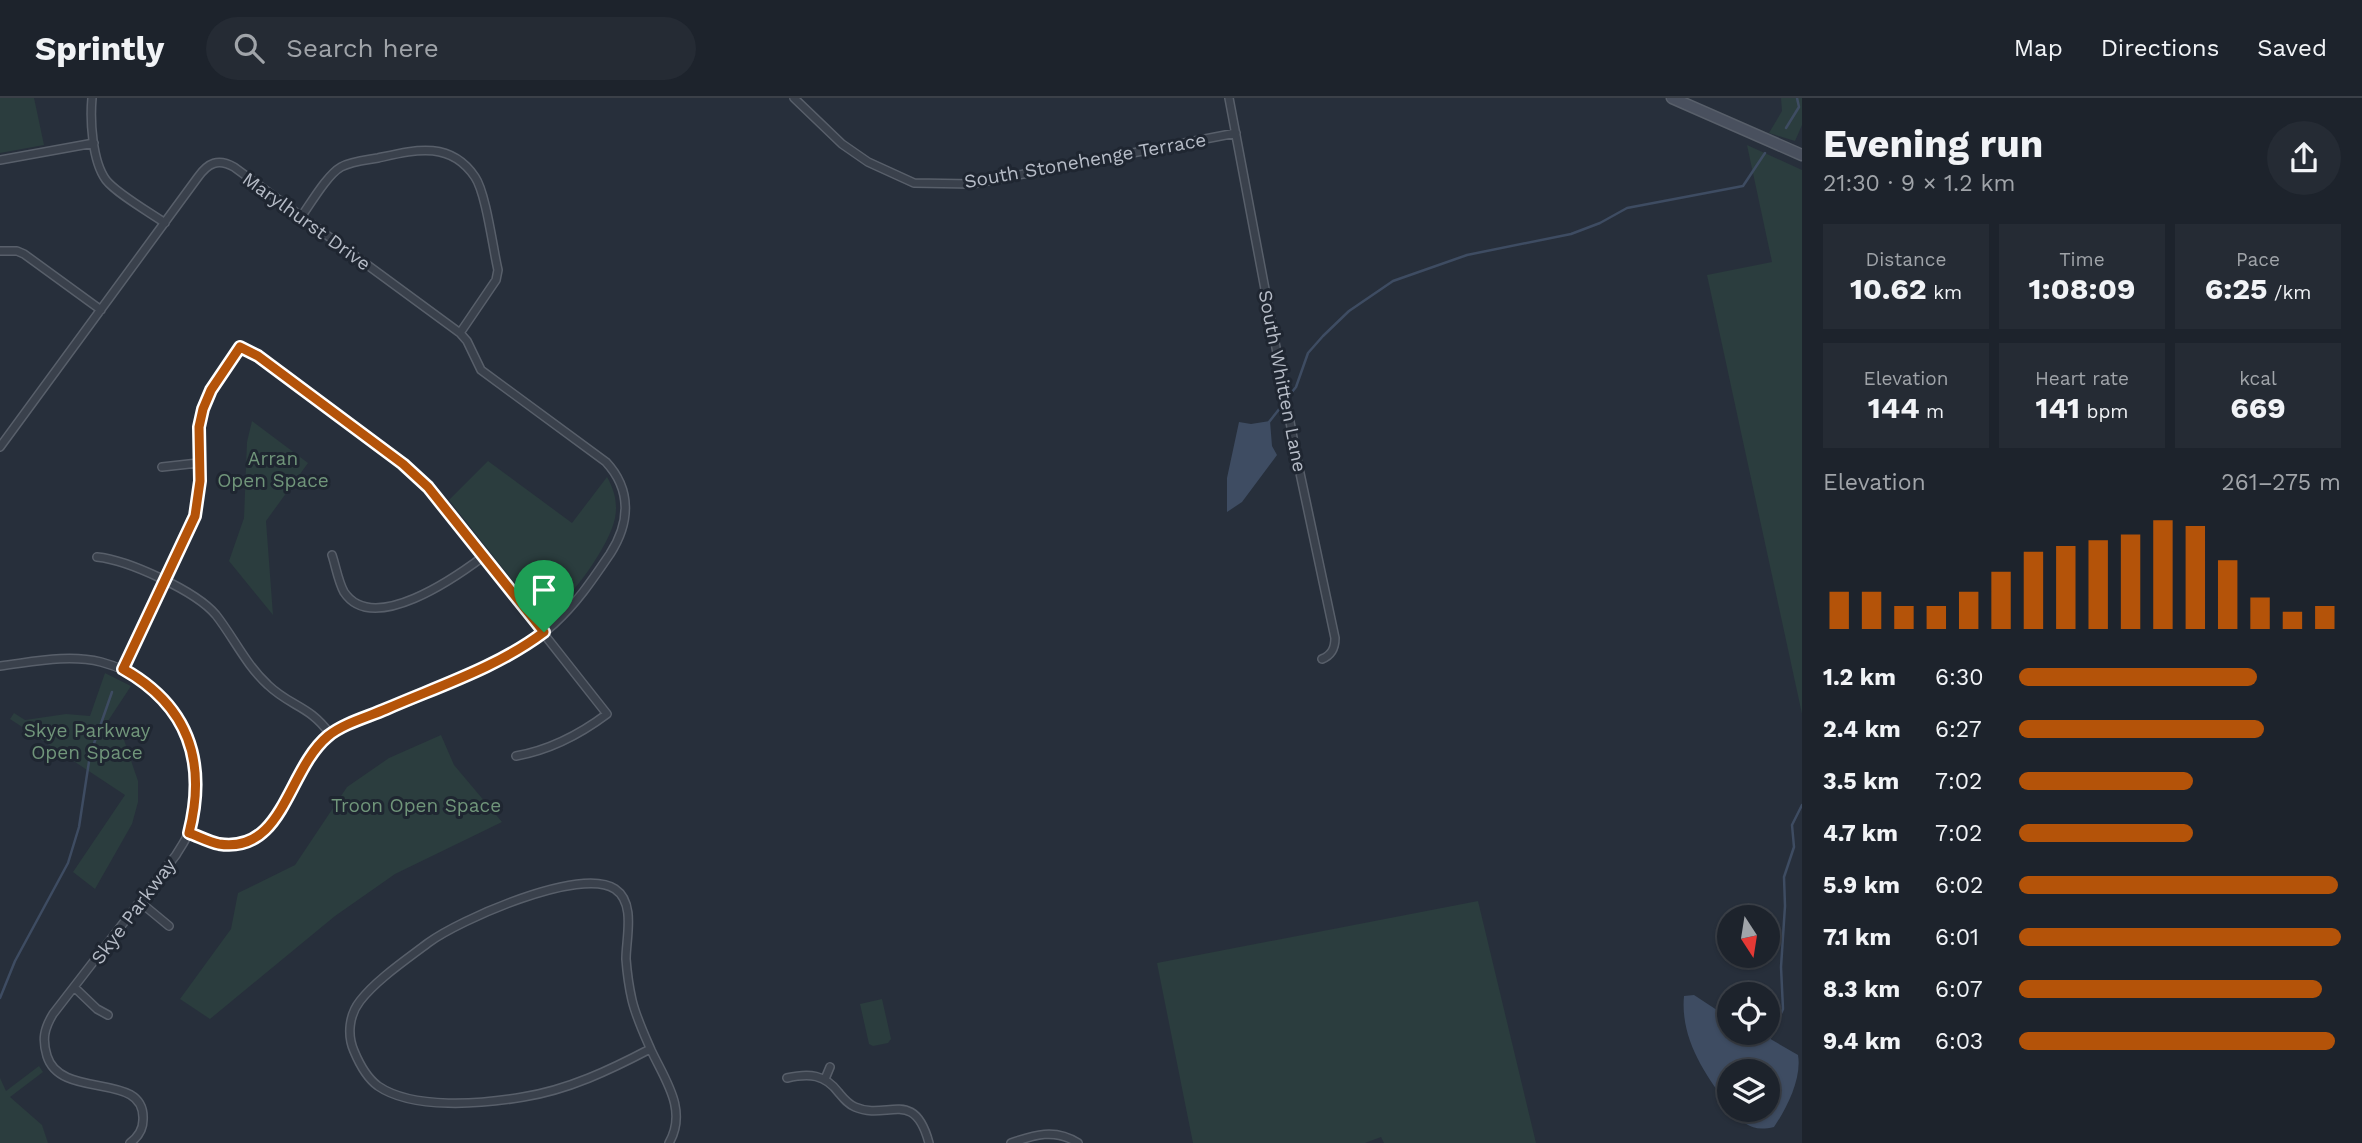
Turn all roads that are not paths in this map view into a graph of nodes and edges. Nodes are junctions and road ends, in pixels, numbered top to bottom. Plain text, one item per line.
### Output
1 (92, 98) edge
2 (794, 98) edge
3 (1229, 98) edge
4 (1672, 98) edge
5 (1236, 133) junction
6 (94, 143) junction
7 (1802, 155) edge
8 (0, 160) edge
9 (301, 216) junction
10 (164, 223) junction
11 (0, 251) edge
12 (101, 310) junction
13 (460, 333) junction
14 (0, 447) edge
15 (198, 463) junction
16 (162, 467) dead end
17 (332, 555) dead end
18 (484, 556) junction
19 (97, 557) dead end
20 (164, 582) junction
21 (544, 632) junction
22 (1322, 659) dead end
23 (0, 667) edge
24 (123, 669) junction
25 (330, 734) junction
26 (516, 756) dead end
27 (189, 833) junction
28 (140, 902) junction
29 (169, 926) dead end
30 (74, 987) junction
31 (108, 1014) dead end
32 (650, 1049) junction
33 (830, 1067) dead end
34 (787, 1078) dead end
35 (825, 1079) junction
36 (130, 1143) edge
37 (669, 1143) edge
38 (929, 1143) edge
39 (1011, 1143) edge
40 (1078, 1143) edge

1 - 6 street
2 - 5 street, South Stonehenge Terrace
3 - 5 street, South Whitten Lane
4 - 7 main road
5 - 22 street, South Whitten Lane
6 - 8 street
6 - 10 street
9 - 10 street, Marylhurst Drive
9 - 13 street, Marylhurst Drive
9 - 13 street
10 - 12 street, Marylhurst Drive
11 - 12 street
12 - 14 street, Marylhurst Drive
13 - 21 street, Marylhurst Drive
15 - 16 street
15 - 18 street
15 - 20 street
17 - 18 street
18 - 21 street
19 - 20 street
20 - 24 street
20 - 25 street
21 - 25 street, Marylhurst Drive
21 - 26 street
23 - 24 street, Skye Parkway
24 - 27 street, Skye Parkway
25 - 27 street
27 - 28 street, Skye Parkway
28 - 29 street
28 - 30 street, Skye Parkway
30 - 31 street
30 - 36 street, Skye Parkway
32 - 32 street
32 - 37 street
33 - 35 street
34 - 35 street
35 - 38 street
39 - 40 street

